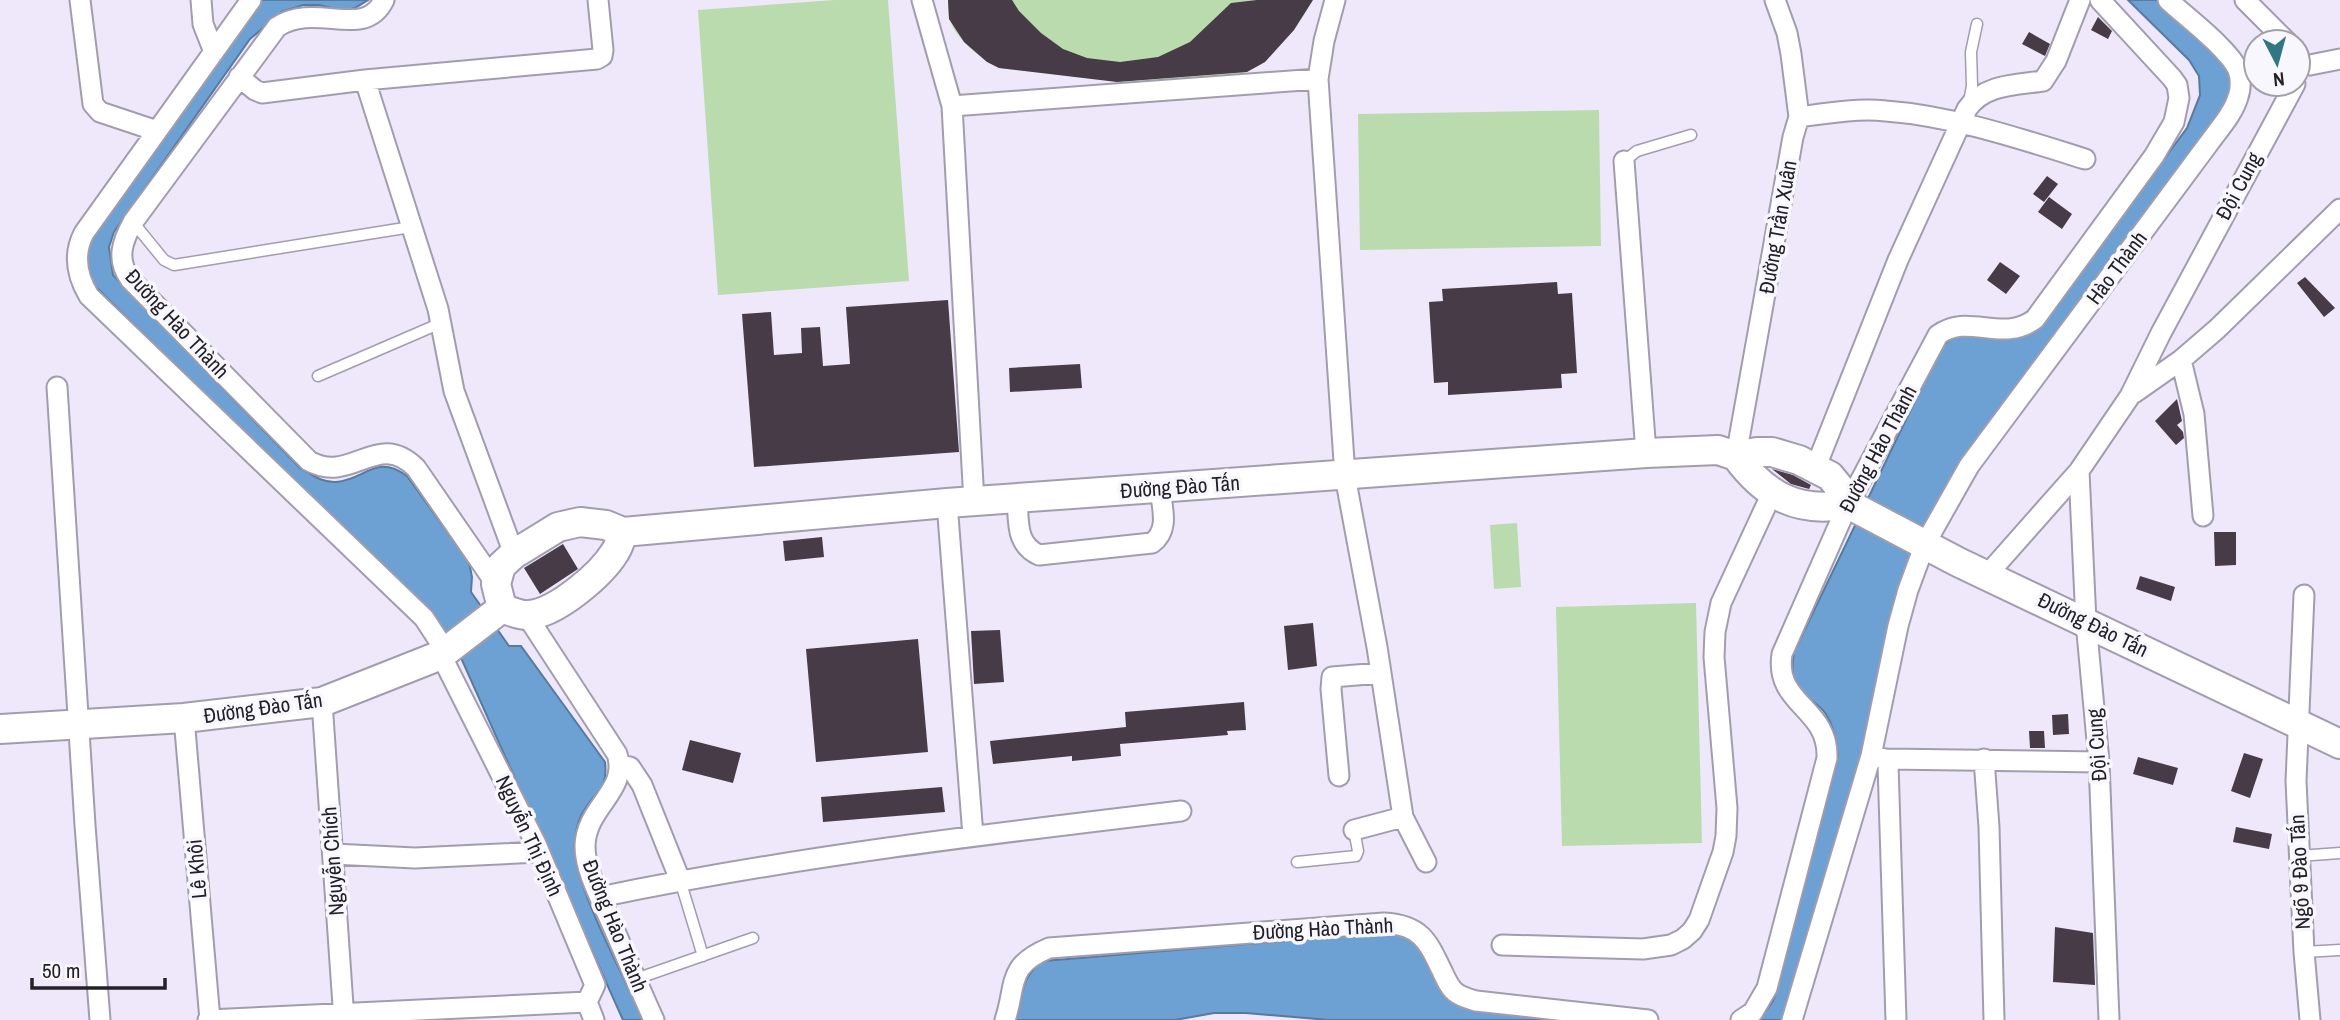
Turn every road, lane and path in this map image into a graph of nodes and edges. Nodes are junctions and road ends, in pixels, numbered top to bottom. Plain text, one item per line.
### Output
1 (80, 0) edge
2 (201, 0) edge
3 (251, 0) edge
4 (384, 0) edge
5 (598, 0) edge
6 (922, 0) edge
7 (1335, 0) edge
8 (1775, 0) edge
9 (2080, 0) edge
10 (2100, 0) edge
11 (2168, 0) edge
12 (2245, 0) edge
13 (1977, 24) dead end
14 (2273, 28) edge
15 (214, 52) junction
16 (2340, 60) edge
17 (2312, 68) edge
18 (239, 77) junction
19 (1318, 79) junction
20 (365, 80) junction
21 (2286, 98) edge
22 (952, 106) junction
23 (1799, 117) junction
24 (1964, 117) junction
25 (157, 131) junction
26 (1691, 135) dead end
27 (2085, 159) dead end
28 (1624, 161) joint
29 (2340, 209) edge
30 (133, 222) junction
31 (411, 227) junction
32 (441, 323) junction
33 (2181, 360) junction
34 (318, 376) dead end
35 (57, 387) dead end
36 (2130, 396) junction
37 (1646, 453) junction
38 (1737, 456) junction
39 (1815, 469) junction
40 (2079, 471) junction
41 (1345, 476) junction
42 (1160, 489) junction
43 (1772, 494) junction
44 (1017, 499) junction
45 (960, 503) junction
46 (1852, 506) junction
47 (2203, 516) dead end
48 (623, 532) junction
49 (1922, 542) junction
50 (514, 554) junction
51 (1987, 575) junction
52 (2304, 595) dead end
53 (504, 606) junction
54 (2087, 622) junction
55 (445, 651) junction
56 (1381, 673) junction
57 (322, 702) junction
58 (184, 718) junction
59 (2297, 723) junction
60 (79, 724) junction
61 (0, 729) edge
62 (2340, 744) edge
63 (1878, 758) junction
64 (1984, 759) junction
65 (2099, 762) junction
66 (620, 765) junction
67 (1339, 776) dead end
68 (1181, 811) dead end
69 (1403, 817) junction
70 (1354, 830) joint
71 (973, 836) junction
72 (540, 852) junction
73 (2340, 853) edge
74 (333, 854) junction
75 (2299, 856) junction
76 (1297, 862) dead end
77 (1426, 862) dead end
78 (680, 880) junction
79 (600, 897) junction
80 (753, 938) dead end
81 (1502, 945) dead end
82 (2340, 950) edge
83 (2304, 952) junction
84 (704, 956) junction
85 (636, 979) junction
86 (591, 1011) edge
87 (344, 1017) edge
88 (100, 1020) edge
89 (209, 1020) edge
90 (654, 1020) edge
91 (1005, 1020) edge
92 (1648, 1020) edge
93 (1741, 1020) edge
94 (1792, 1020) edge
95 (1896, 1020) edge
96 (1994, 1020) edge
97 (2109, 1020) edge
98 (2310, 1020) edge

1 - 25 street
2 - 15 street
3 - 15 street, Nguyễn Thị Định
4 - 18 street, Đường Hào Thành
5 - 20 street
6 - 22 street
7 - 19 street
8 - 23 street, Đường Trần Xuân
9 - 24 street
10 - 46 street, Đường Hào Thành
11 - 49 street, Hào Thành
12 - 14 street
13 - 24 lane
15 - 25 street, Nguyễn Thị Định
16 - 17 street
18 - 20 street
18 - 30 street, Đường Hào Thành
19 - 22 street
19 - 41 street
20 - 31 street
21 - 36 street, Đội Cung
22 - 45 street
23 - 24 street
23 - 38 street, Đường Trần Xuân
24 - 27 street
24 - 39 street
25 - 55 street, Nguyễn Thị Định
26 - 28 lane
28 - 37 street
29 - 33 street
30 - 31 lane
30 - 53 street, Đường Hào Thành
31 - 32 street
32 - 34 lane
32 - 50 street
33 - 36 street
33 - 47 street
35 - 60 street
36 - 40 street, Đội Cung
37 - 38 street, Đường Đào Tấn
37 - 41 street, Đường Đào Tấn
38 - 39 street, Đường Đào Tấn
38 - 43 street
39 - 46 street, Đường Đào Tấn
40 - 51 street, Đội Cung
40 - 54 street, Đội Cung
41 - 42 street, Đường Đào Tấn
41 - 56 street
42 - 44 street, Đường Đào Tấn
42 - 44 street
43 - 46 street
43 - 81 street
44 - 45 street, Đường Đào Tấn
45 - 48 street, Đường Đào Tấn
45 - 71 street
46 - 49 street, Đường Đào Tấn
46 - 93 street, Đường Hào Thành
48 - 50 street, Đường Đào Tấn
48 - 53 street, Đường Đào Tấn
49 - 51 street, Đường Đào Tấn
49 - 63 street, Hào Thành
50 - 53 street, Đường Đào Tấn
51 - 54 street, Đường Đào Tấn
52 - 59 street, Ngõ 9 Đào Tấn
53 - 55 street, Đường Đào Tấn
53 - 66 street, Đường Hào Thành
54 - 59 street, Đường Đào Tấn
54 - 65 street, Đội Cung
55 - 57 street, Đường Đào Tấn
55 - 72 street, Nguyễn Thị Định
56 - 67 street
56 - 69 street
57 - 58 street, Đường Đào Tấn
57 - 74 street, Nguyễn Chích
58 - 60 street, Đường Đào Tấn
58 - 89 street, Lê Khôi
59 - 62 street, Đường Đào Tấn
59 - 75 street, Ngõ 9 Đào Tấn
60 - 61 street, Đường Đào Tấn
60 - 88 street
63 - 64 street
63 - 94 street
63 - 95 street
64 - 65 street
64 - 96 street
65 - 97 street, Đội Cung
66 - 78 street
66 - 79 street, Đường Hào Thành
68 - 71 street
69 - 70 street
69 - 77 street
70 - 76 lane
71 - 78 street
72 - 74 street
72 - 86 street, Nguyễn Thị Định
73 - 75 lane
74 - 87 street, Nguyễn Chích
75 - 83 street, Ngõ 9 Đào Tấn
78 - 79 street
78 - 84 lane
79 - 85 street, Đường Hào Thành
80 - 84 lane
82 - 83 lane
83 - 98 street, Ngõ 9 Đào Tấn
84 - 85 lane
85 - 90 street, Đường Hào Thành
86 - 87 street
87 - 89 street
91 - 92 street, Đường Hào Thành

